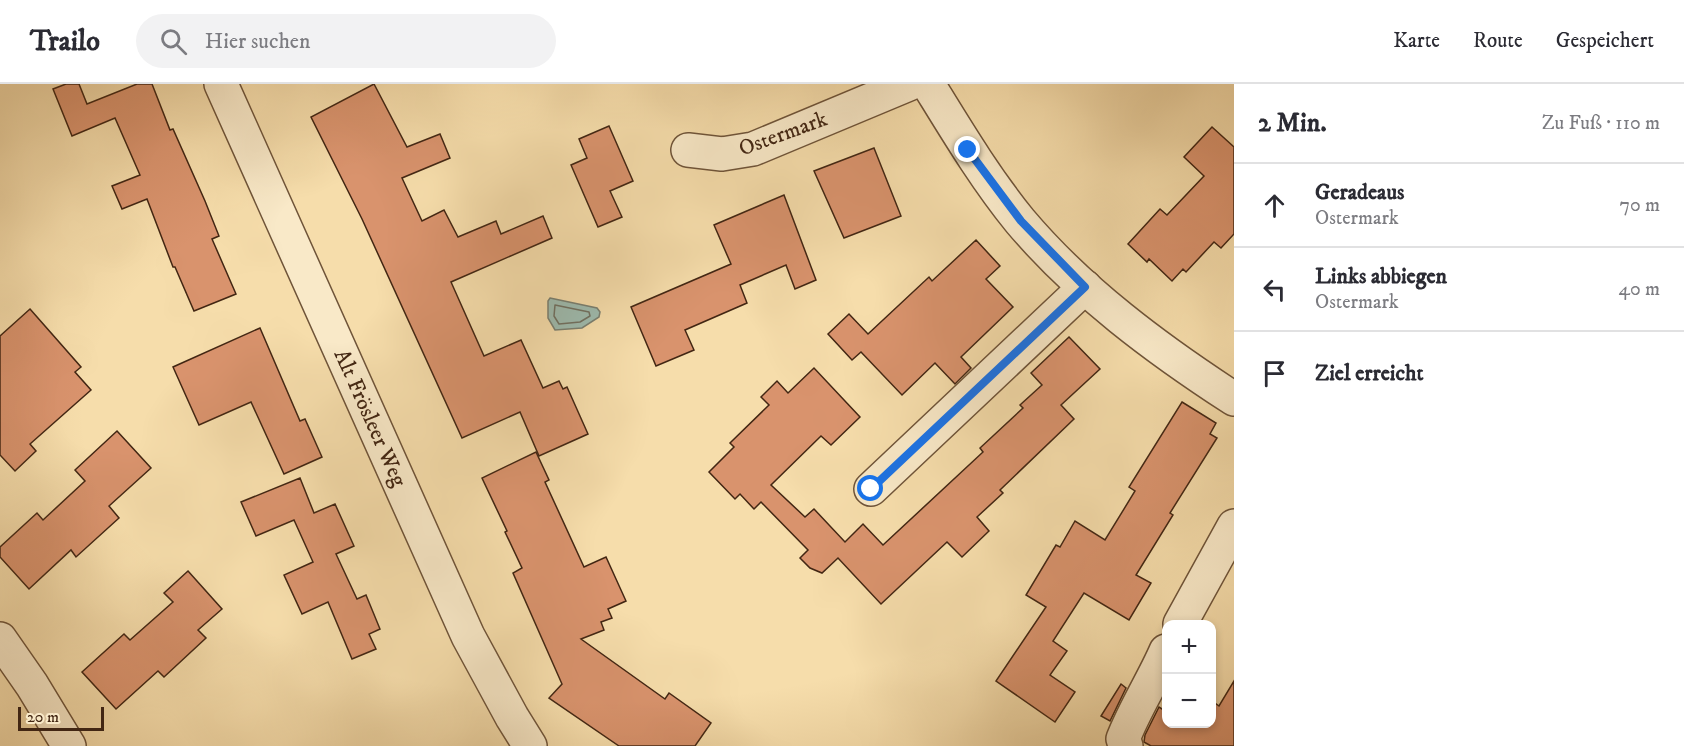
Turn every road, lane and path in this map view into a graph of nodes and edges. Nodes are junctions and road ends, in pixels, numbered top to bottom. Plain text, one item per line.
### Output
1 (221, 84) edge
2 (909, 84) edge
3 (928, 84) edge
4 (688, 150) dead end
5 (1085, 287) junction
6 (1234, 399) edge
7 (871, 489) dead end
8 (1234, 526) edge
9 (1182, 620) edge
10 (0, 639) edge
11 (1162, 662) edge
12 (69, 746) edge
13 (530, 746) edge
14 (1126, 746) edge

1 - 13 street, Alt Frösleer Weg
2 - 4 street, Ostermark
3 - 5 street
5 - 6 street
5 - 7 street
8 - 9 street
10 - 12 street
11 - 14 street

